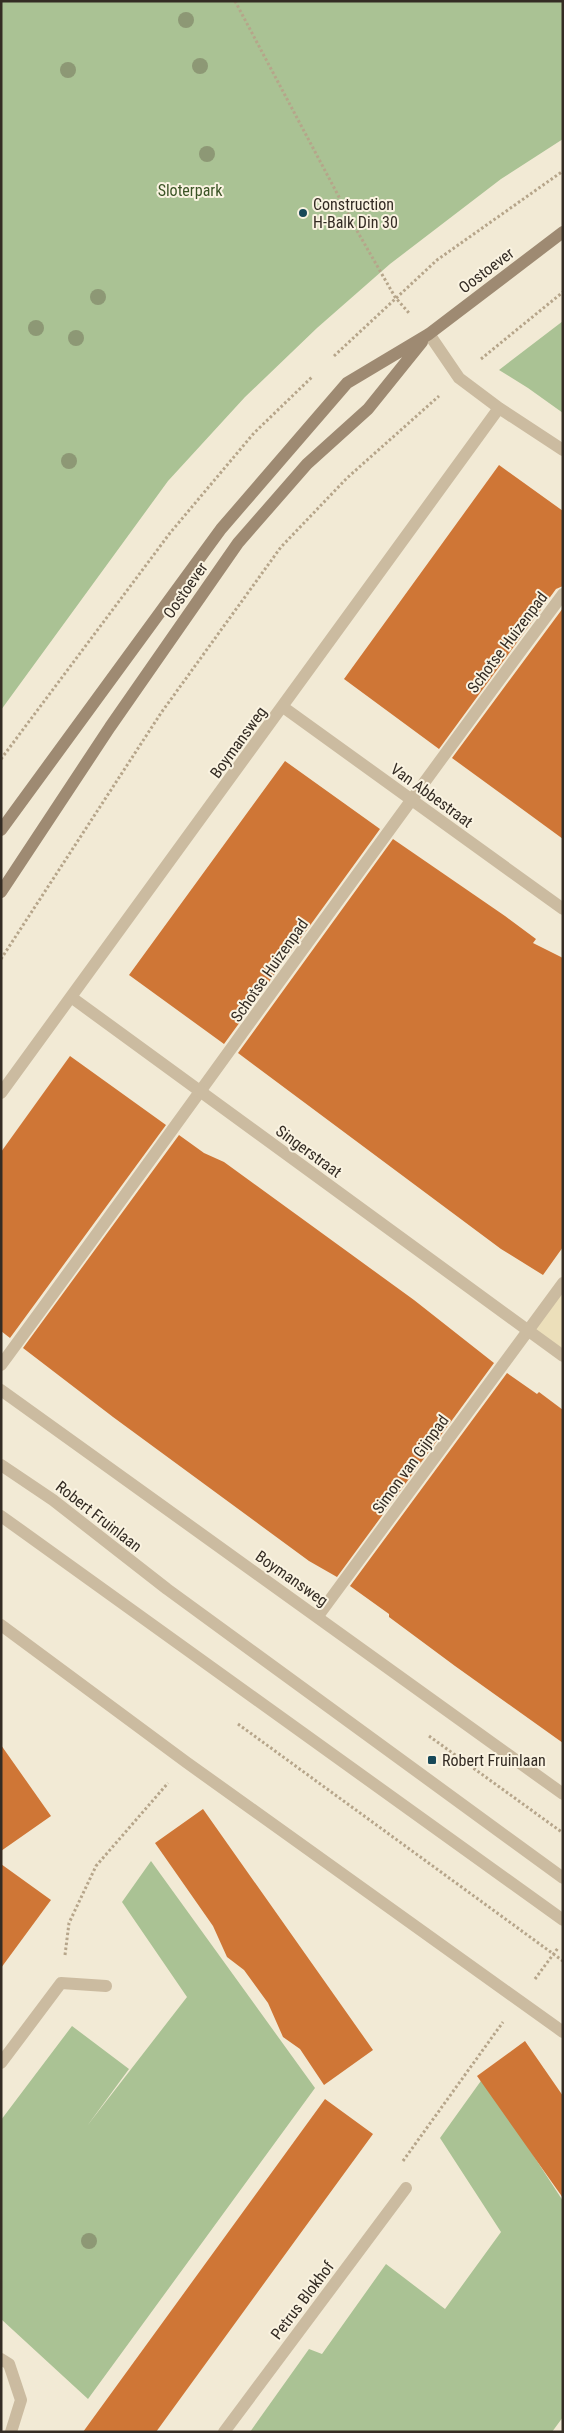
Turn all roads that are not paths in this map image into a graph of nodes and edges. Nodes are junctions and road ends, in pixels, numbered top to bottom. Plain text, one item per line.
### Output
1 (563, 232) edge
2 (428, 334) junction
3 (499, 408) junction
4 (563, 450) edge
5 (563, 594) edge
6 (283, 707) junction
7 (410, 800) junction
8 (1, 830) edge
9 (1, 892) edge
10 (563, 909) edge
11 (71, 997) junction
12 (202, 1092) junction
13 (1, 1093) edge
14 (563, 1283) edge
15 (528, 1331) junction
16 (563, 1356) edge
17 (1, 1365) edge
18 (1, 1390) edge
19 (1, 1465) edge
20 (1, 1516) edge
21 (318, 1616) junction
22 (1, 1625) edge
23 (563, 1794) edge
24 (563, 1878) edge
25 (563, 1920) edge
26 (106, 1986) dead end
27 (563, 2032) edge
28 (1, 2063) edge
29 (406, 2188) road end
30 (1, 2359) edge
31 (11, 2432) edge
32 (224, 2432) edge

1 - 2 main road, Oostoever
2 - 3 street
2 - 8 main road, Oostoever
2 - 9 main road, Oostoever
3 - 4 street
3 - 6 street, Boymansweg
5 - 7 street, Schotse Huizenpad
6 - 7 street, Van Abbestraat
6 - 11 street, Boymansweg
7 - 10 street, Van Abbestraat
7 - 12 street, Schotse Huizenpad
11 - 12 street, Singerstraat
11 - 13 street, Boymansweg
12 - 15 street, Singerstraat
12 - 17 street, Schotse Huizenpad
14 - 15 street, Simon van Gijnpad
15 - 16 street, Singerstraat
15 - 21 street, Simon van Gijnpad
18 - 21 street, Boymansweg
19 - 24 street, Robert Fruinlaan
20 - 25 street
21 - 23 street, Boymansweg
22 - 27 street
26 - 28 street
29 - 32 street, Petrus Blokhof
30 - 31 street

